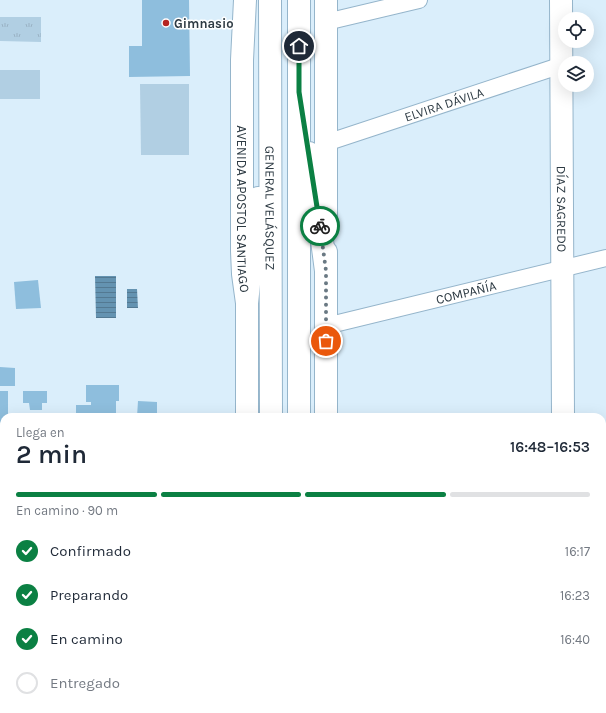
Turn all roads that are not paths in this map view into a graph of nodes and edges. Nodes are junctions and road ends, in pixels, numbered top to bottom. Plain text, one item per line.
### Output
1 (245, 0) edge
2 (270, 0) edge
3 (299, 0) edge
4 (326, 0) edge
5 (419, 0) edge
6 (562, 0) edge
7 (326, 22) junction
8 (562, 56) edge
9 (558, 66) edge
10 (299, 92) junction
11 (562, 92) edge
12 (269, 124) junction
13 (326, 143) junction
14 (606, 258) edge
15 (562, 269) junction
16 (326, 271) junction
17 (247, 303) junction
18 (326, 326) junction
19 (247, 413) edge
20 (271, 413) edge
21 (299, 413) edge
22 (326, 413) edge
23 (563, 413) edge

1 - 17 main road, AVENIDA APOSTOL SANTIAGO
2 - 12 main road, GENERAL VELÁSQUEZ
3 - 10 main road
4 - 7 main road
5 - 7 street
6 - 8 main road, DÍAZ SAGREDO
7 - 13 main road
9 - 13 street, ELVIRA DÁVILA
10 - 16 main road
10 - 21 main road
11 - 15 main road, DÍAZ SAGREDO
12 - 17 main road
12 - 20 main road, GENERAL VELÁSQUEZ
13 - 16 main road
14 - 15 street, COMPAÑÍA
15 - 18 street, COMPAÑÍA
15 - 23 main road, DÍAZ SAGREDO
16 - 18 main road
17 - 19 main road, AVENIDA APOSTOL SANTIAGO
18 - 22 main road

